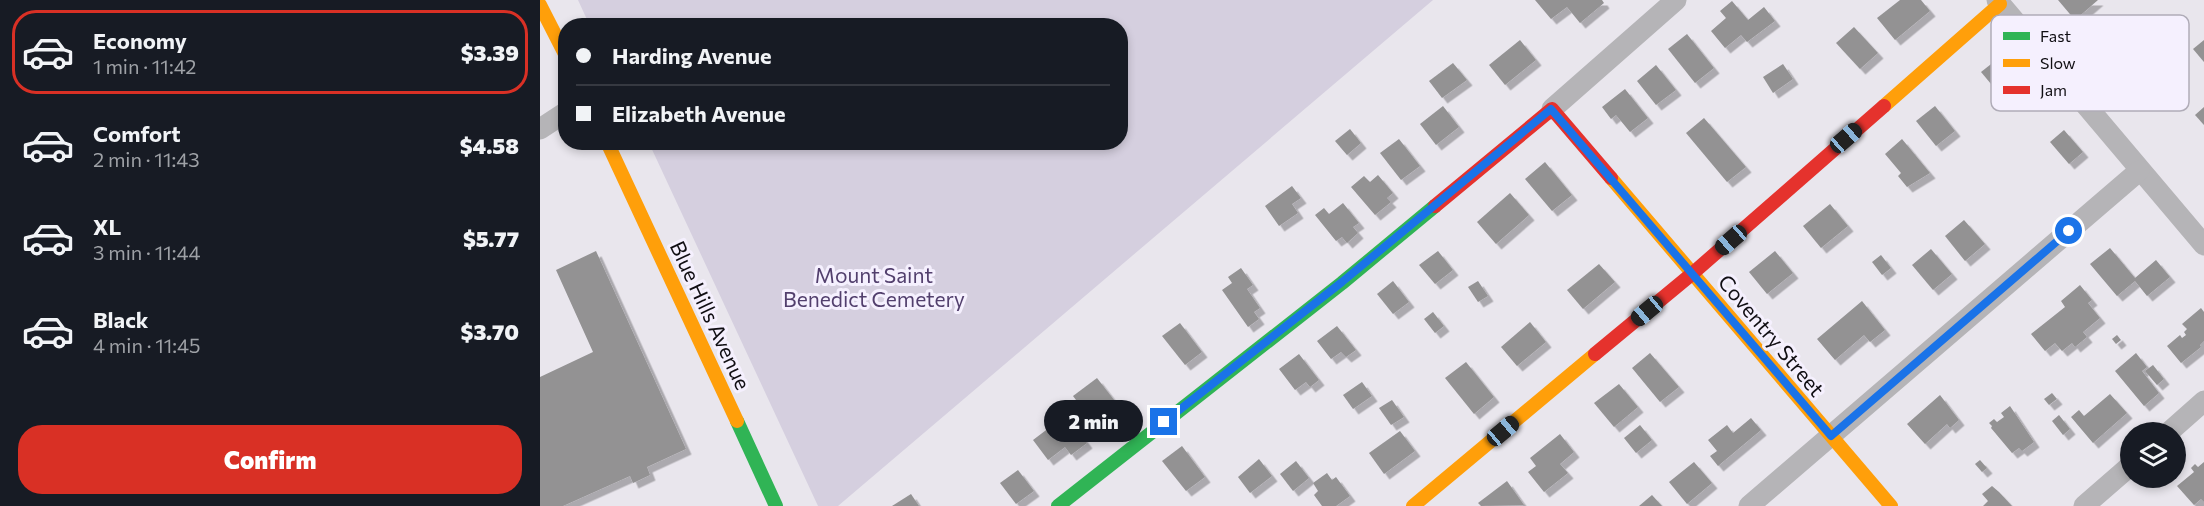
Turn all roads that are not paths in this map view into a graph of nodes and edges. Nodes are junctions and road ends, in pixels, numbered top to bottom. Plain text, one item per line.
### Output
1 (1676, 0) edge
2 (1998, 2) edge
3 (540, 4) edge
4 (2009, 15) edge
5 (558, 40) edge
6 (1551, 109) junction
7 (2089, 111) edge
8 (558, 117) edge
9 (540, 129) edge
10 (611, 150) edge
11 (2139, 171) junction
12 (2204, 244) edge
13 (1693, 273) junction
14 (2204, 401) edge
15 (2180, 422) edge
16 (1831, 436) junction
17 (2120, 475) edge
18 (776, 506) edge
19 (1058, 506) edge
20 (1413, 506) edge
21 (1749, 506) edge
22 (1891, 506) edge
23 (2084, 506) edge

1 - 6 street
2 - 4 street
2 - 13 street
3 - 5 street
6 - 13 street, Coventry Street
6 - 19 street
7 - 11 street
8 - 9 street
10 - 18 street, Blue Hills Avenue
11 - 12 street
11 - 16 street
13 - 16 street, Coventry Street
13 - 20 street
14 - 15 street
16 - 21 street
16 - 22 street, Coventry Street
17 - 23 street

